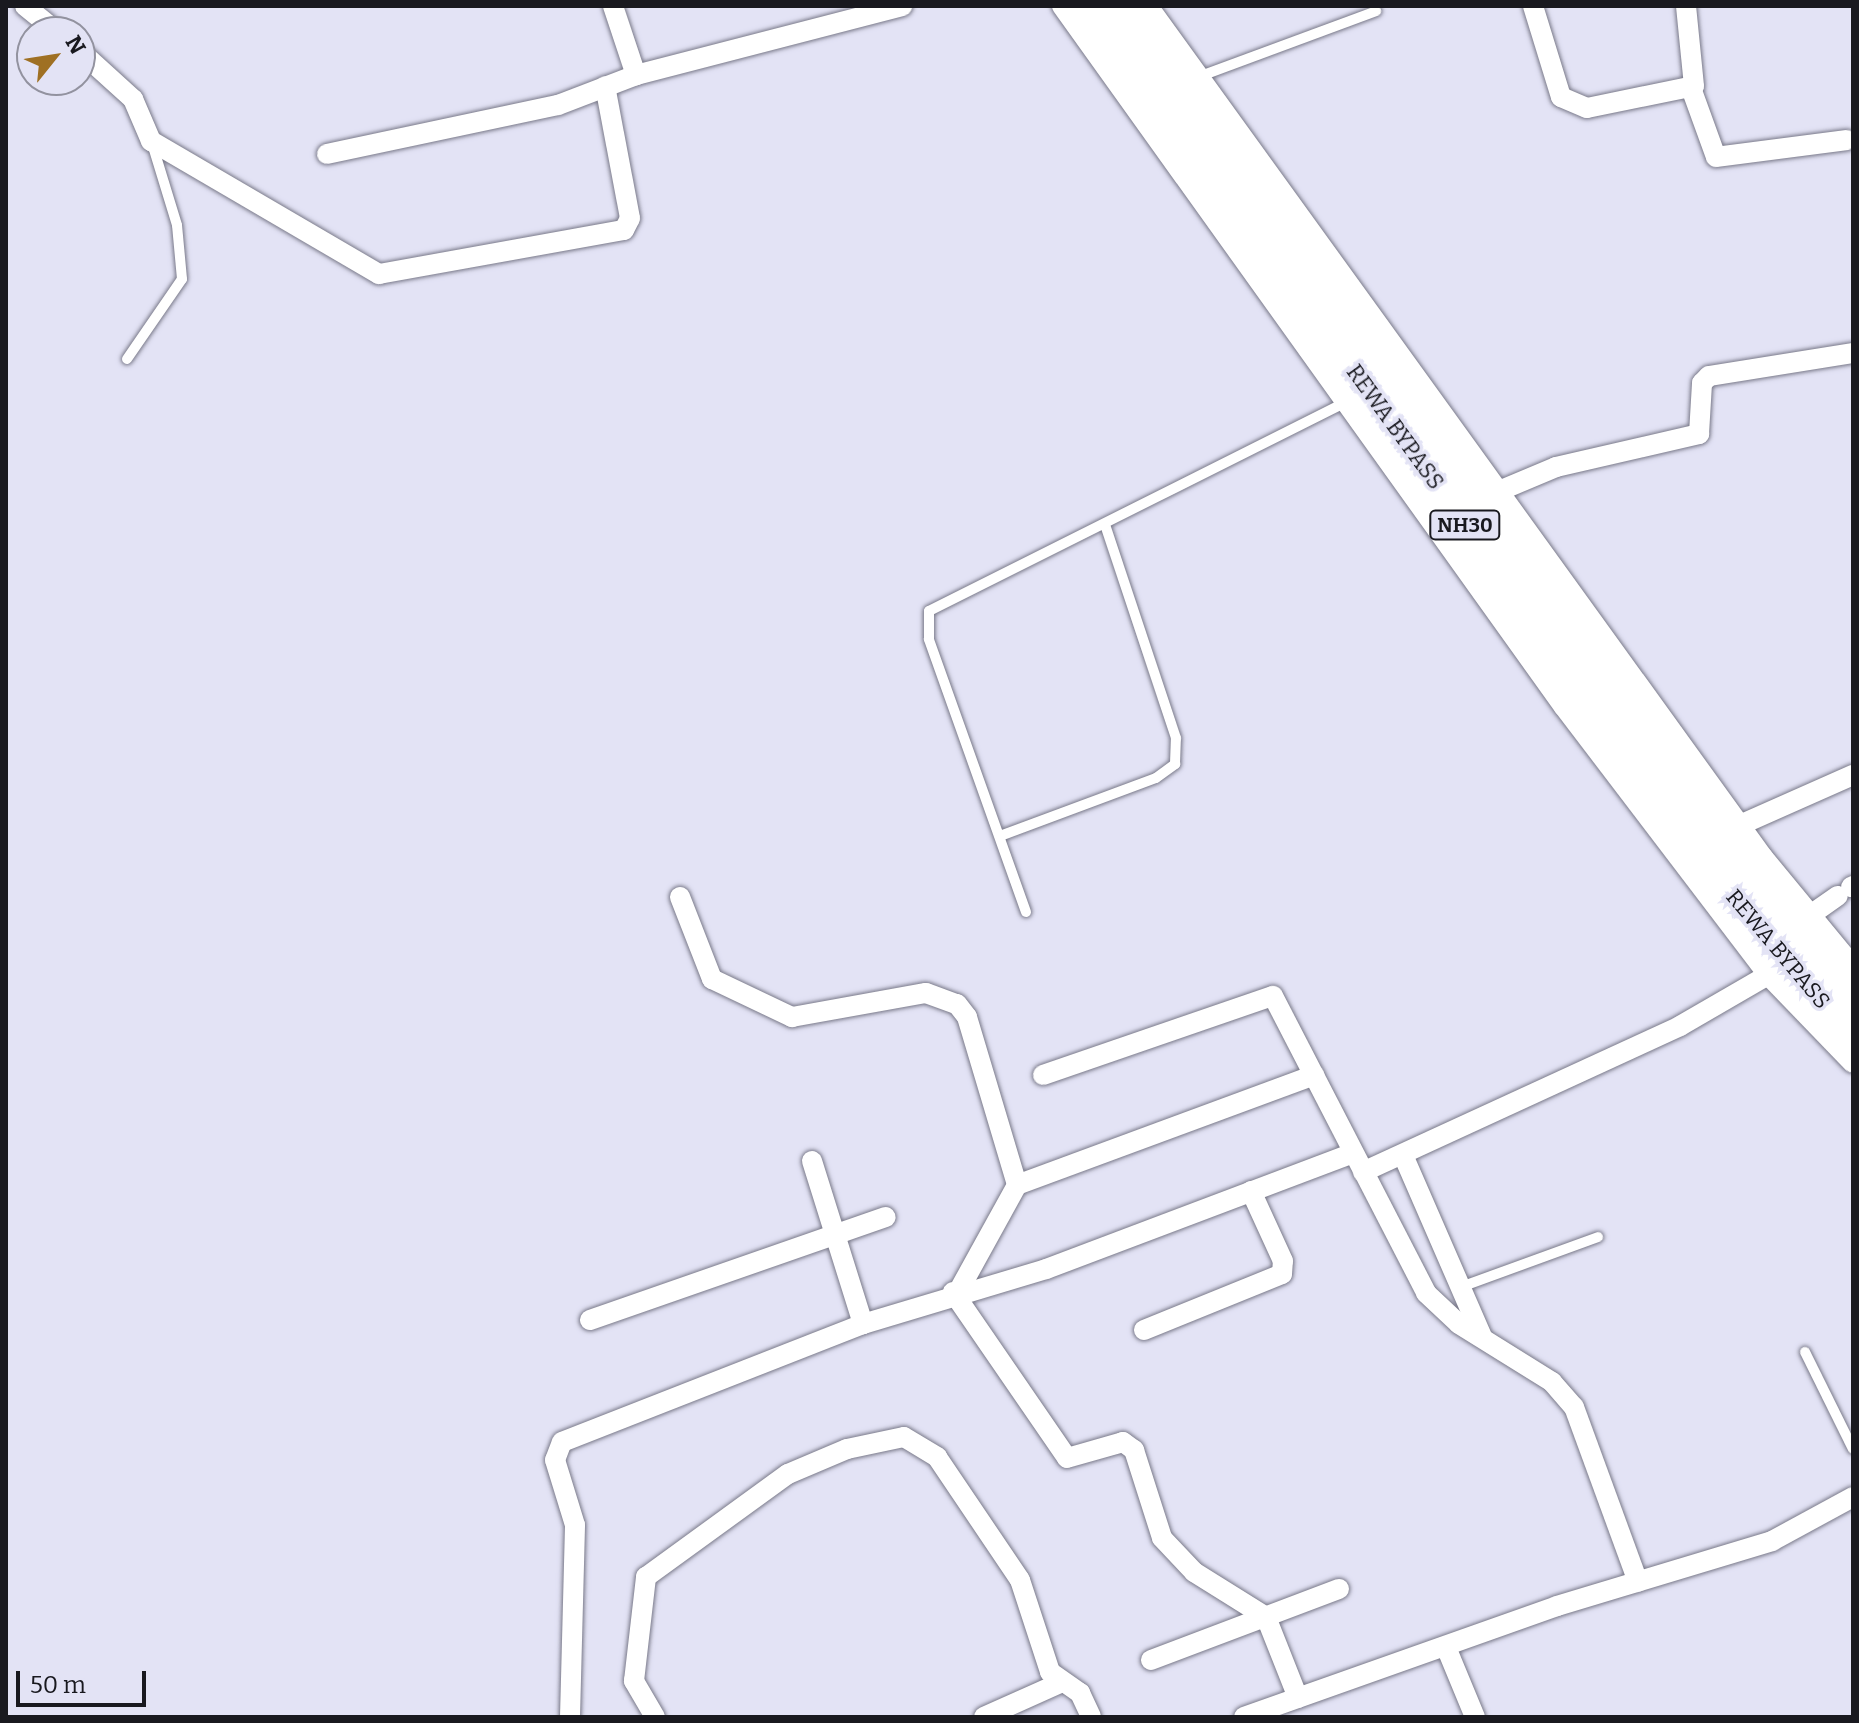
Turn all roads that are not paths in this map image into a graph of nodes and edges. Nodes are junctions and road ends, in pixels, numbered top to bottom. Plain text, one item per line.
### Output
1 (613, 6) edge
2 (902, 6) edge
3 (1062, 6) edge
4 (1088, 6) edge
5 (1120, 6) edge
6 (1148, 6) edge
7 (1533, 6) edge
8 (1686, 6) edge
9 (1376, 11) dead end
10 (96, 65) edge
11 (636, 75) junction
12 (1198, 77) junction
13 (605, 86) junction
14 (1691, 88) junction
15 (1847, 140) dead end
16 (151, 141) junction
17 (327, 154) dead end
18 (1853, 353) edge
19 (127, 359) dead end
20 (1346, 402) junction
21 (1499, 491) junction
22 (1106, 527) junction
23 (1853, 775) edge
24 (1740, 825) junction
25 (1000, 836) junction
26 (1847, 890) edge
27 (680, 897) dead end
28 (1026, 912) dead end
29 (1809, 916) junction
30 (1853, 966) edge
31 (1768, 975) junction
32 (1853, 994) edge
33 (1853, 1034) edge
34 (1853, 1063) edge
35 (1043, 1075) dead end
36 (1314, 1075) junction
37 (1353, 1153) junction
38 (1403, 1155) junction
39 (812, 1161) dead end
40 (1363, 1172) junction
41 (1017, 1185) junction
42 (1251, 1191) junction
43 (886, 1217) dead end
44 (834, 1232) junction
45 (1598, 1237) dead end
46 (1456, 1289) junction
47 (956, 1291) junction
48 (590, 1320) dead end
49 (863, 1324) junction
50 (1144, 1330) dead end
51 (1482, 1337) junction
52 (1805, 1352) dead end
53 (1853, 1449) edge
54 (1853, 1497) edge
55 (1638, 1582) junction
56 (1339, 1589) dead end
57 (1266, 1617) junction
58 (1446, 1647) junction
59 (1151, 1660) dead end
60 (1060, 1683) junction
61 (1298, 1698) junction
62 (570, 1717) edge
63 (655, 1717) edge
64 (984, 1717) edge
65 (1091, 1717) edge
66 (1244, 1717) edge
67 (1475, 1717) edge

1 - 11 street
2 - 11 street
3 - 20 street
4 - 33 highway, REWA BYPASS / NH30
5 - 32 highway, REWA BYPASS / NH30
6 - 12 street
7 - 14 street
8 - 14 street
9 - 12 lane
10 - 16 street
11 - 13 street
12 - 21 street
13 - 16 street
13 - 17 street
14 - 15 street
16 - 19 lane
18 - 21 street
20 - 22 lane
20 - 31 street
21 - 24 street
22 - 25 lane
22 - 25 lane
23 - 24 street
24 - 29 street
25 - 28 lane
26 - 29 street
27 - 41 street
29 - 30 street
31 - 34 street
31 - 38 street
35 - 36 street
36 - 37 street
36 - 41 street
37 - 40 street
37 - 42 street
38 - 40 street
38 - 46 street
39 - 44 street
40 - 51 street
41 - 47 street
42 - 47 street
42 - 50 street
43 - 44 street
44 - 48 street
44 - 49 street
45 - 46 lane
46 - 51 street
47 - 49 street
47 - 57 street
49 - 62 street
51 - 55 street
52 - 53 lane
54 - 55 street
55 - 58 street
56 - 57 street
57 - 59 street
57 - 61 street
58 - 61 street
58 - 67 street
60 - 63 street
60 - 64 street
60 - 65 street
61 - 66 street

